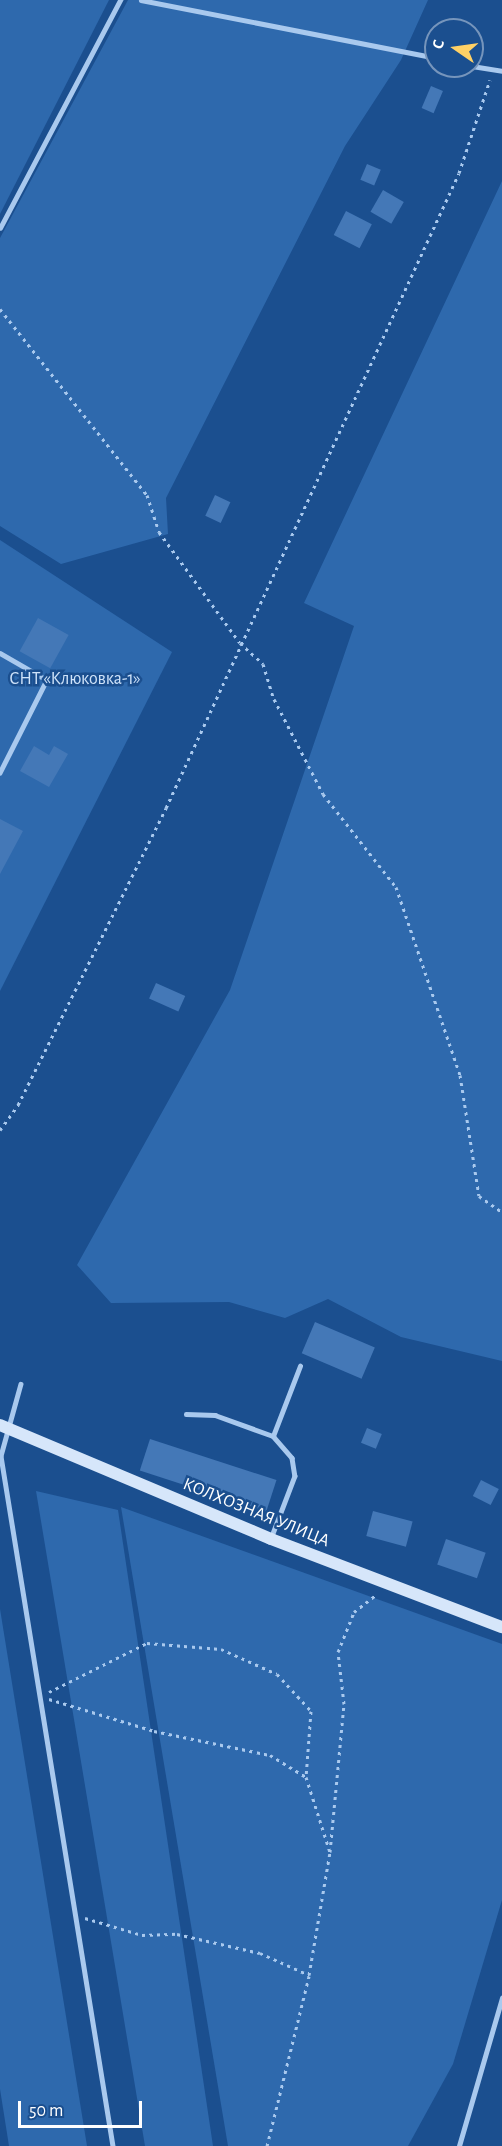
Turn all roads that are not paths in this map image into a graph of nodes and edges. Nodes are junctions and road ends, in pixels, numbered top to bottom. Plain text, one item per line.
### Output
1 (120, 0) edge
2 (141, 0) edge
3 (424, 56) edge
4 (484, 68) edge
5 (502, 71) edge
6 (0, 228) edge
7 (0, 653) edge
8 (0, 773) edge
9 (300, 1366) dead end
10 (21, 1384) dead end
11 (186, 1414) dead end
12 (4, 1427) edge
13 (273, 1436) junction
14 (271, 1539) junction
15 (502, 1627) edge
16 (502, 1998) edge
17 (113, 2146) edge
18 (459, 2146) edge

1 - 6 lane
2 - 3 lane
4 - 5 lane
7 - 8 lane
9 - 13 lane
10 - 12 lane
11 - 13 lane
12 - 14 street, КОЛХОЗНАЯ УЛИЦА
12 - 17 lane
13 - 14 lane
14 - 15 street, КОЛХОЗНАЯ УЛИЦА
16 - 18 lane

